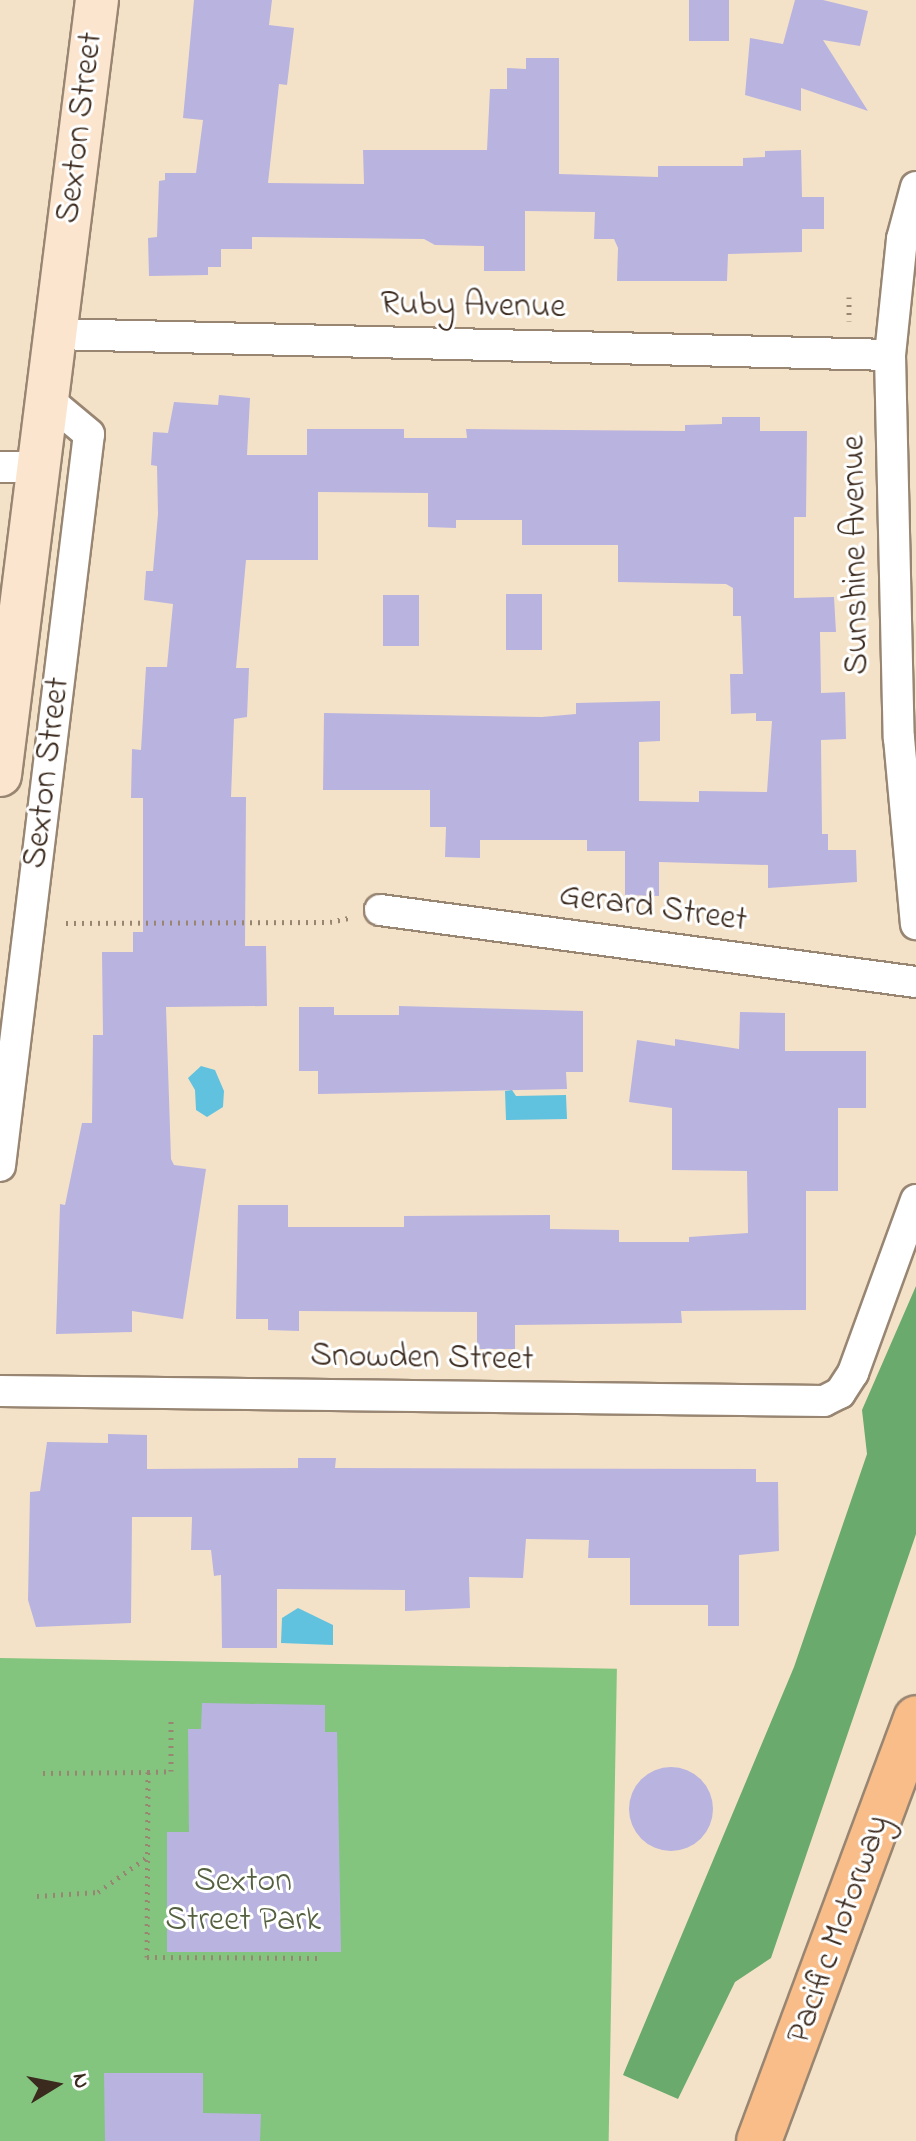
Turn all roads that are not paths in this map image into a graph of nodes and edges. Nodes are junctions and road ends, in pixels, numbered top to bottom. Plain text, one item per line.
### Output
1 (97, 0) edge
2 (916, 187) edge
3 (55, 334) junction
4 (890, 355) junction
5 (47, 399) junction
6 (19, 467) edge
7 (0, 775) edge
8 (380, 910) dead end
9 (916, 924) edge
10 (916, 982) edge
11 (0, 1166) edge
12 (916, 1200) edge
13 (0, 1391) edge
14 (916, 1718) edge
15 (759, 2141) edge

1 - 3 main road, Sexton Street
2 - 4 street, Sunshine Avenue
3 - 4 street, Ruby Avenue
3 - 5 main road, Sexton Street
4 - 9 street, Sunshine Avenue
5 - 6 main road, Sexton Street
5 - 11 street, Sexton Street
6 - 7 main road, Sexton Street
8 - 10 street, Gerard Street
12 - 13 street, Snowden Street
14 - 15 highway, Pacific Motorway

